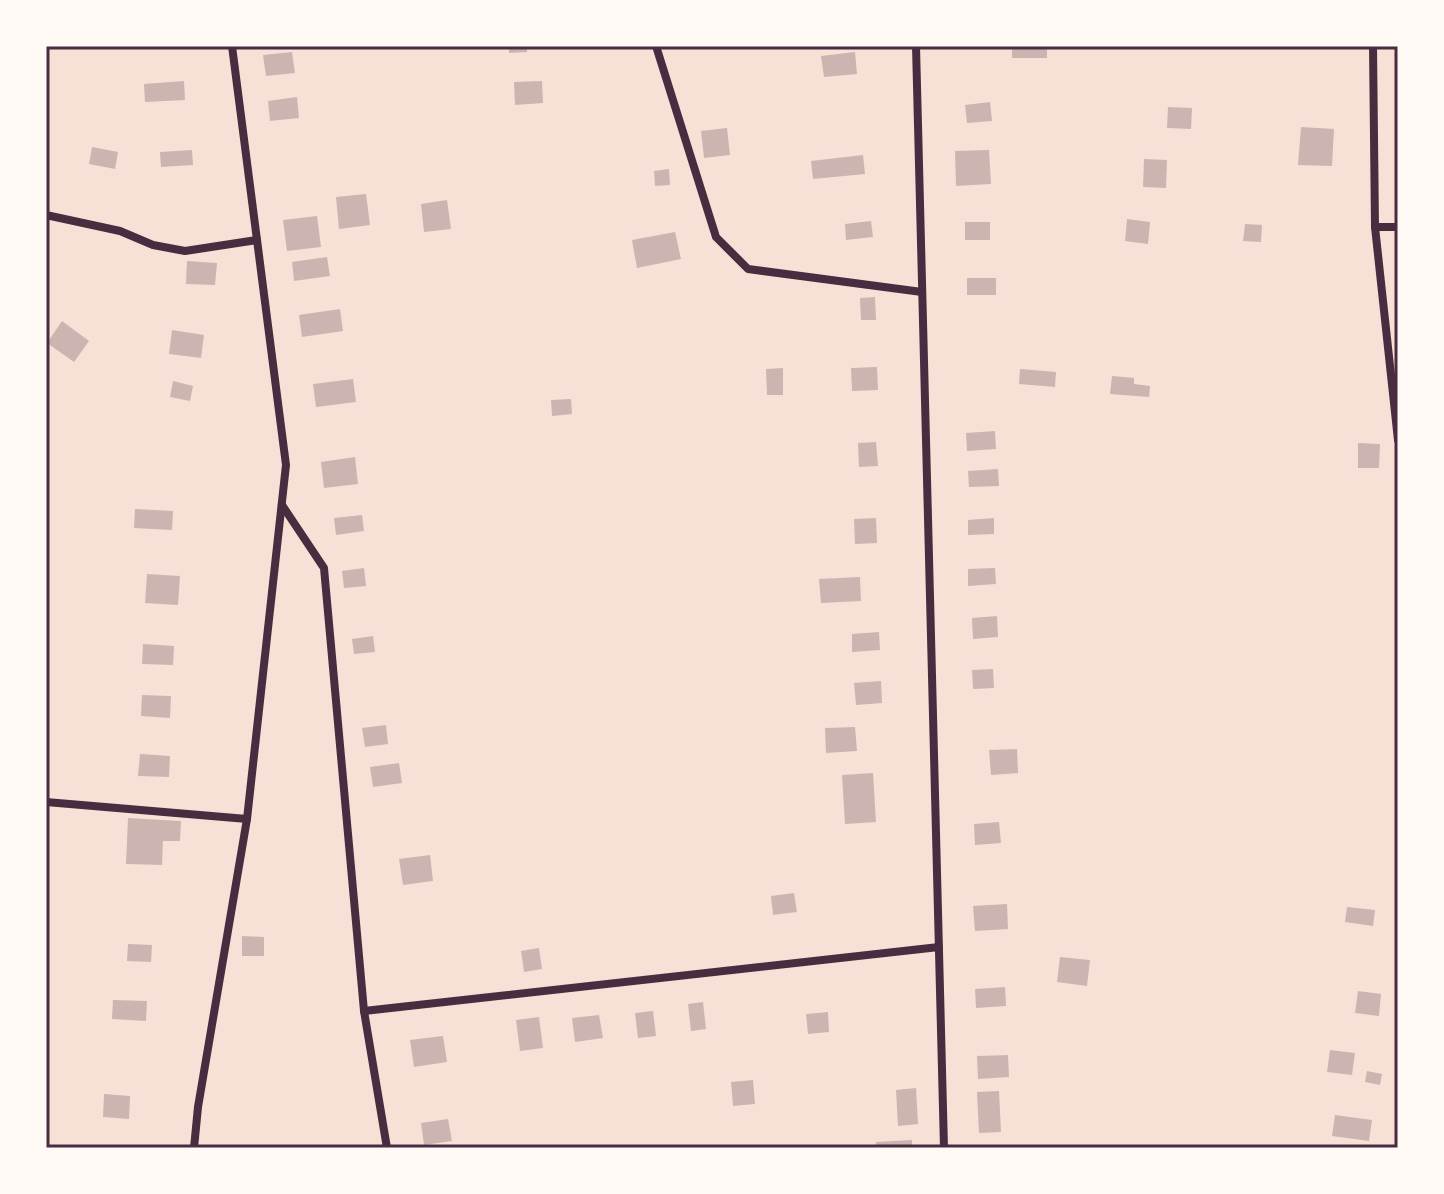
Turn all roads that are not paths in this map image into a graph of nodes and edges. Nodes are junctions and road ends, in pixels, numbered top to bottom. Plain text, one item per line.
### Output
1 (232, 46) edge
2 (656, 46) edge
3 (916, 46) edge
4 (1373, 46) edge
5 (46, 215) edge
6 (1375, 227) junction
7 (1398, 227) edge
8 (257, 240) junction
9 (922, 292) junction
10 (1398, 440) edge
11 (282, 504) junction
12 (46, 802) edge
13 (247, 819) junction
14 (939, 947) junction
15 (364, 1011) junction
16 (194, 1148) edge
17 (387, 1148) edge
18 (944, 1148) edge

1 - 8 street
2 - 9 street
3 - 9 street
4 - 6 street
5 - 8 street
6 - 7 street
6 - 10 street
8 - 11 street
9 - 14 street
11 - 13 street
11 - 15 street
12 - 13 street
13 - 16 street
14 - 15 street
14 - 18 street
15 - 17 street

